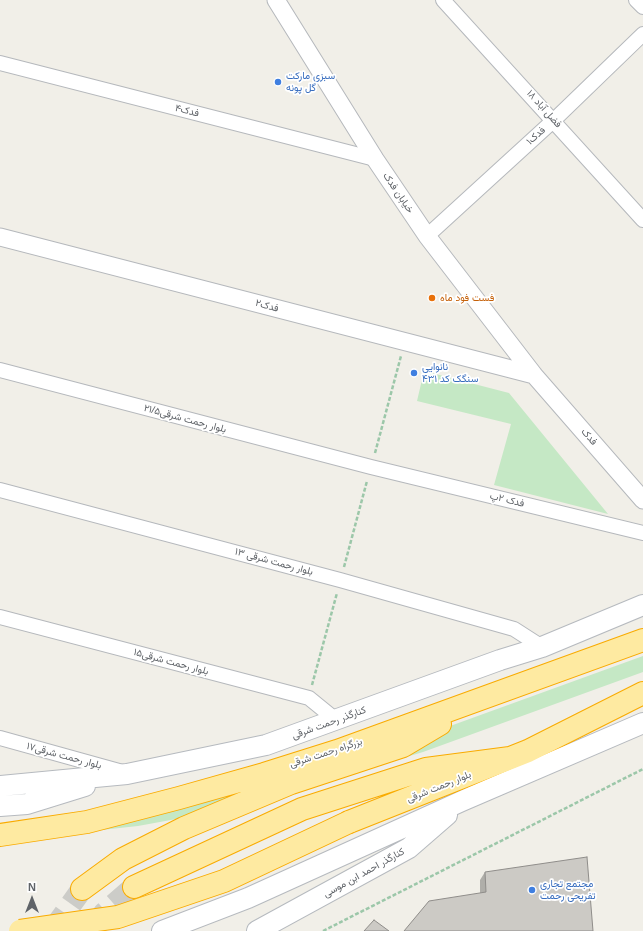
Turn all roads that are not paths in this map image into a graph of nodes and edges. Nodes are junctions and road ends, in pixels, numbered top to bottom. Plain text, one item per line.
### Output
1 (276, 0) edge
2 (443, 0) edge
3 (636, 0) edge
4 (643, 7) edge
5 (643, 34) edge
6 (0, 63) edge
7 (554, 120) junction
8 (374, 159) junction
9 (643, 220) edge
10 (0, 236) edge
11 (427, 236) junction
12 (0, 370) edge
13 (534, 375) junction
14 (371, 467) joint
15 (0, 490) edge
16 (643, 500) edge
17 (643, 533) edge
18 (643, 605) edge
19 (0, 617) edge
20 (643, 640) edge
21 (542, 647) junction
22 (643, 693) edge
23 (476, 701) junction
24 (336, 720) junction
25 (643, 723) edge
26 (0, 738) edge
27 (519, 755) junction
28 (128, 774) junction
29 (0, 786) edge
30 (462, 802) junction
31 (0, 806) edge
32 (0, 835) edge
33 (134, 887) tunnel mouth
34 (82, 889) tunnel mouth
35 (20, 931) edge
36 (162, 931) edge
37 (257, 931) edge

1 - 8 street, خیابان فدک
2 - 7 street, فضل آباد ۱۸
3 - 4 street
5 - 7 street, فدک۱
6 - 8 street, فدک۴
7 - 9 street, فضل آباد ۱۸
7 - 11 street, فدک۱
8 - 11 street, خیابان فدک
10 - 13 street, فدک۲
11 - 13 street, خیابان فدک
12 - 14 street, بلوار رحمت شرقی۲۱/۵
13 - 16 street, فدک
14 - 17 street, فدک ۲پ
15 - 21 street, بلوار رحمت شرقی ۱۳
18 - 21 main road, کنارگذر رحمت شرقی
19 - 24 street, بلوار رحمت شرقی۱۵
20 - 23 highway, بزرگراه رحمت شرقی
21 - 24 main road, کنارگذر رحمت شرقی
22 - 27 highway
23 - 32 highway, بزرگراه رحمت شرقی
23 - 34 highway
24 - 28 main road, کنارگذر رحمت شرقی
25 - 30 main road
26 - 28 street, بلوار رحمت شرقی۱۷
27 - 33 highway
27 - 35 highway, بلوار رحمت شرقی, bridge
28 - 29 main road, کنارگذر رحمت شرقی
28 - 31 main road
30 - 36 main road
30 - 37 main road, کنارگذر احمد ابن موسی

